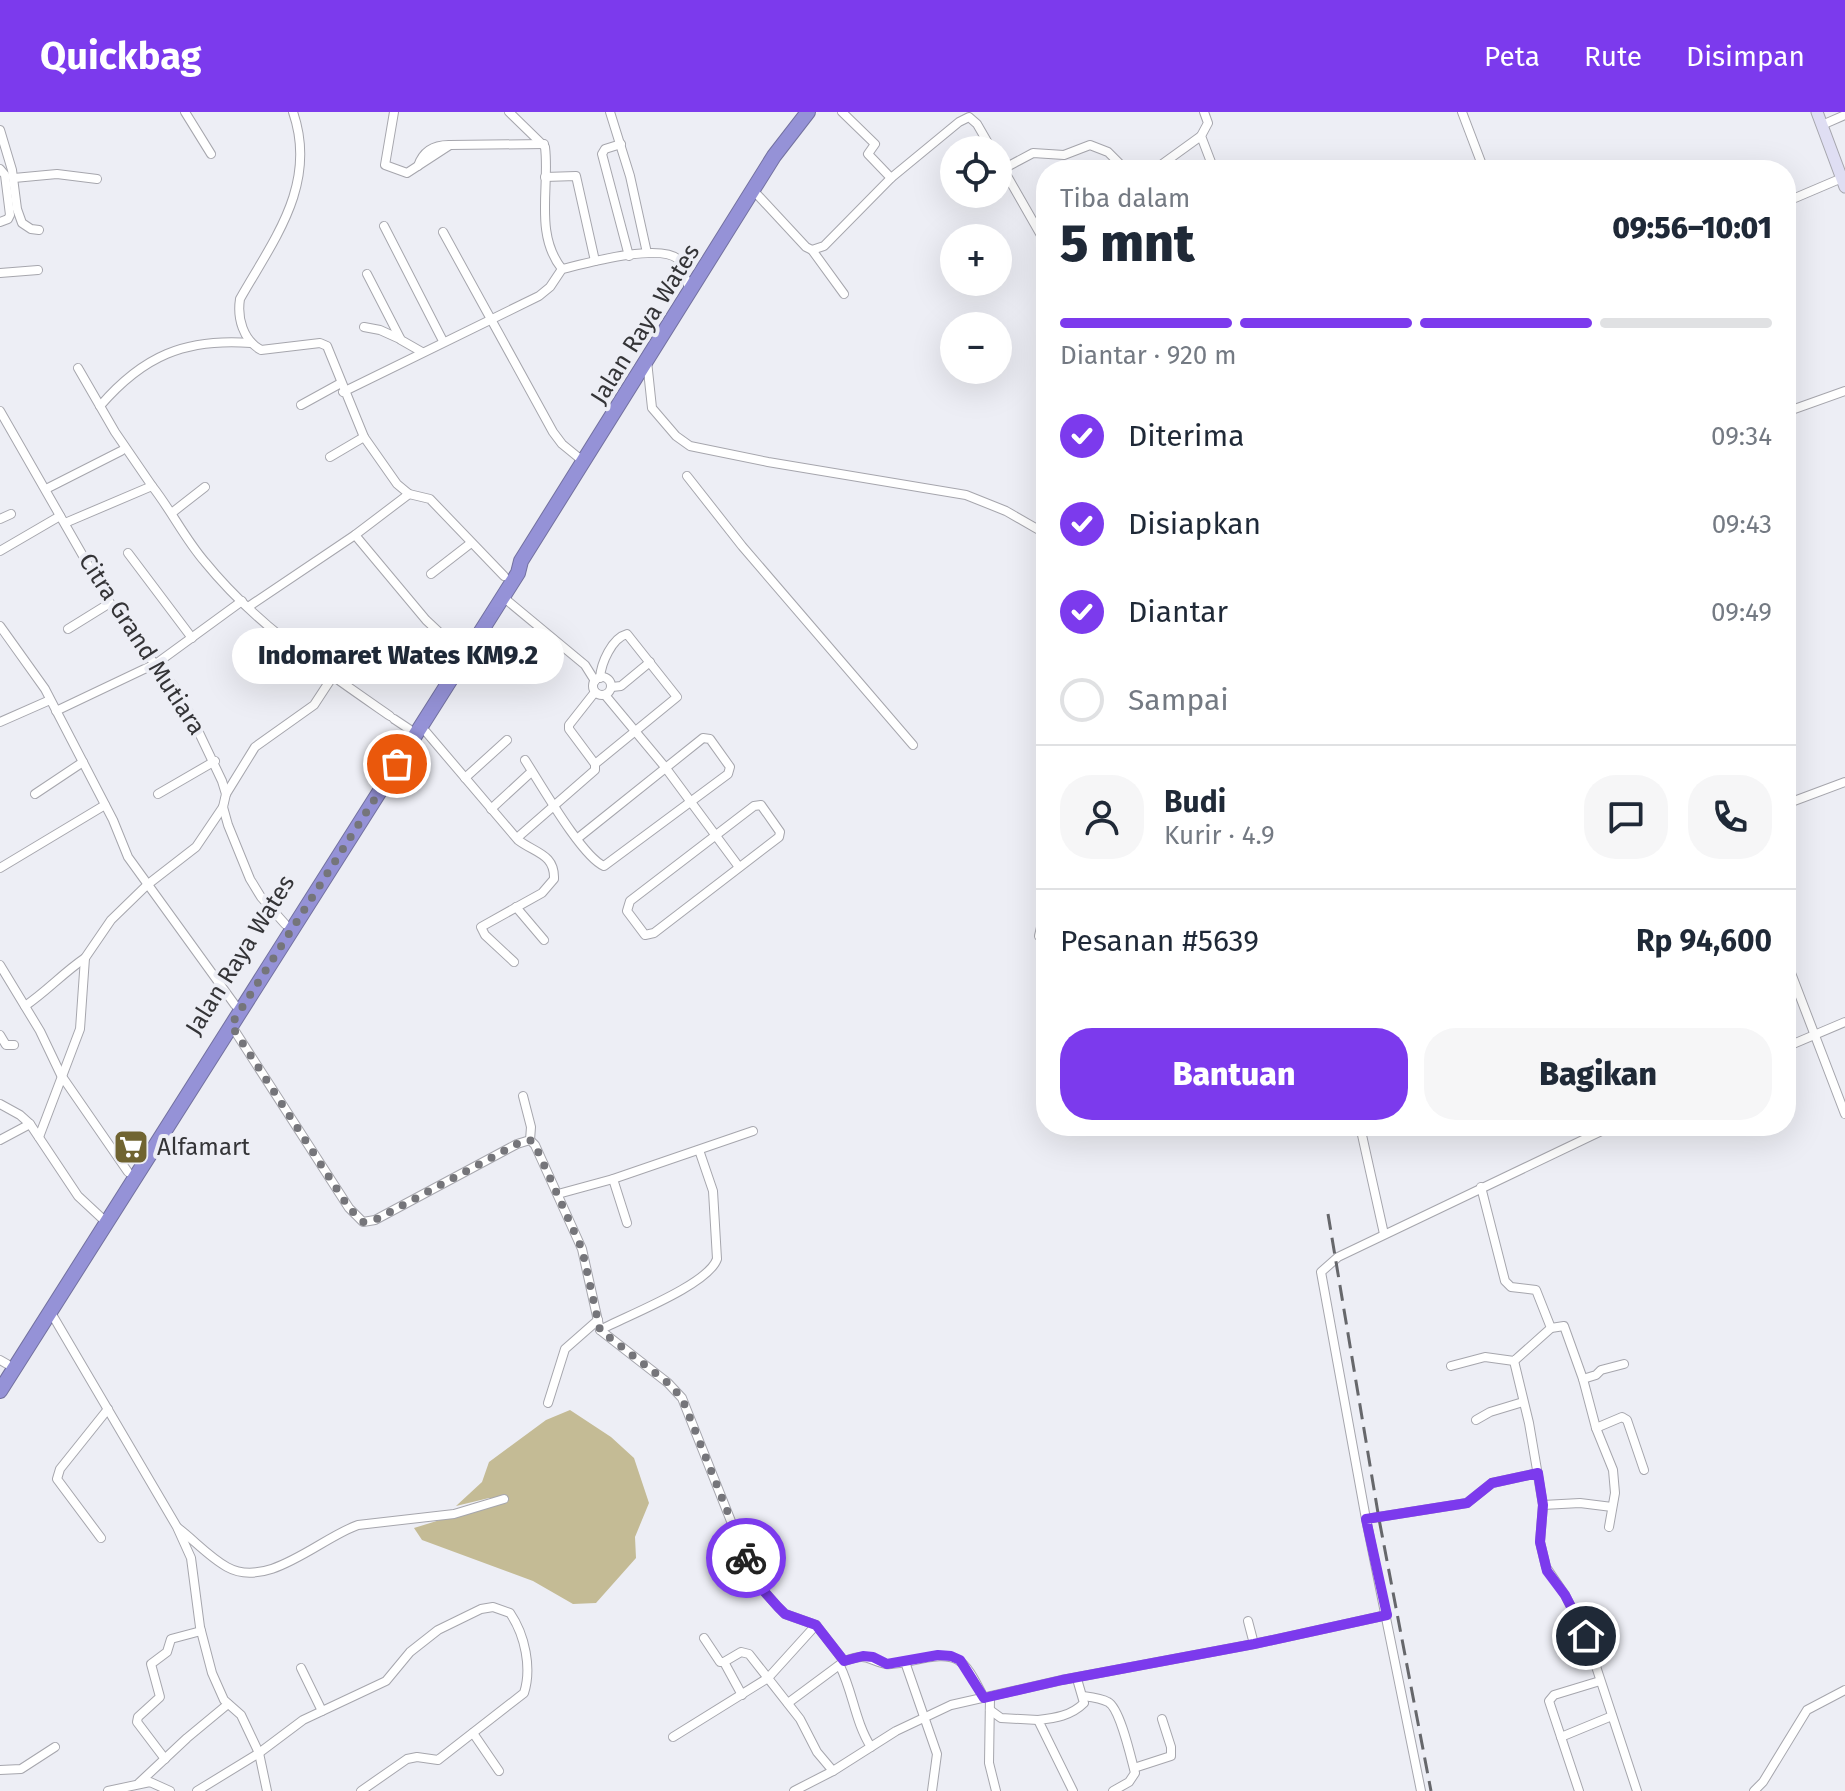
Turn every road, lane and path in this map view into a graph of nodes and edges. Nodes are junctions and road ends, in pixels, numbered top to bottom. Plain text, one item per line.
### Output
1 (185, 112) edge
2 (306, 112) edge
3 (394, 112) edge
4 (509, 112) edge
5 (610, 112) edge
6 (808, 112) edge
7 (842, 112) edge
8 (1204, 112) edge
9 (1462, 112) edge
10 (1817, 112) edge
11 (294, 114) edge
12 (972, 114) edge
13 (1845, 115) edge
14 (1822, 125) junction
15 (0, 130) edge
16 (984, 136) edge
17 (1201, 136) junction
18 (544, 144) junction
19 (621, 144) junction
20 (211, 154) dead end
21 (1012, 160) edge
22 (1116, 160) edge
23 (1172, 160) edge
24 (1210, 160) edge
25 (1480, 160) edge
26 (0, 169) edge
27 (545, 177) junction
28 (14, 178) junction
29 (891, 178) junction
30 (97, 179) dead end
31 (1843, 183) edge
32 (1012, 185) edge
33 (753, 190) junction
34 (1796, 198) edge
35 (2, 221) edge
36 (384, 226) dead end
37 (1036, 226) edge
38 (39, 230) dead end
39 (443, 232) dead end
40 (812, 250) junction
41 (647, 253) junction
42 (629, 256) junction
43 (595, 261) junction
44 (562, 269) junction
45 (38, 270) dead end
46 (0, 273) edge
47 (367, 274) dead end
48 (690, 293) junction
49 (844, 294) dead end
50 (492, 321) junction
51 (364, 327) dead end
52 (401, 340) junction
53 (443, 341) junction
54 (251, 343) junction
55 (422, 352) junction
56 (647, 360) junction
57 (78, 368) dead end
58 (342, 387) junction
59 (1845, 391) edge
60 (301, 405) dead end
61 (100, 406) junction
62 (1796, 408) edge
63 (0, 411) edge
64 (364, 437) junction
65 (121, 451) dead end
66 (330, 457) dead end
67 (584, 462) junction
68 (687, 476) dead end
69 (152, 486) junction
70 (205, 487) dead end
71 (46, 489) junction
72 (409, 494) junction
73 (173, 512) junction
74 (11, 514) dead end
75 (0, 519) edge
76 (63, 520) junction
77 (1036, 528) edge
78 (355, 535) junction
79 (471, 543) junction
80 (0, 551) edge
81 (128, 553) dead end
82 (521, 561) junction
83 (431, 574) dead end
84 (504, 576) junction
85 (503, 597) junction
86 (110, 603) junction
87 (245, 604) junction
88 (0, 626) edge
89 (68, 629) dead end
90 (192, 638) junction
91 (459, 651) junction
92 (650, 662) junction
93 (157, 663) junction
94 (333, 676) junction
95 (597, 679) junction
96 (612, 687) junction
97 (595, 692) junction
98 (605, 695) junction
99 (50, 700) junction
100 (56, 711) junction
101 (0, 722) edge
102 (415, 728) junction
103 (637, 731) junction
104 (507, 740) dead end
105 (913, 745) dead end
106 (525, 760) dead end
107 (215, 761) junction
108 (83, 762) junction
109 (595, 764) junction
110 (665, 767) junction
111 (529, 774) dead end
112 (465, 778) junction
113 (1845, 782) edge
114 (35, 794) dead end
115 (158, 794) dead end
116 (226, 794) junction
117 (1796, 800) edge
118 (691, 803) junction
119 (105, 805) junction
120 (554, 805) junction
121 (223, 807) junction
122 (491, 809) junction
123 (715, 835) junction
124 (517, 838) junction
125 (578, 838) junction
126 (739, 867) junction
127 (0, 868) edge
128 (147, 885) junction
129 (516, 907) junction
130 (285, 924) junction
131 (544, 940) dead end
132 (85, 958) junction
133 (514, 962) dead end
134 (2, 972) edge
135 (1796, 986) edge
136 (235, 1005) junction
137 (25, 1006) junction
138 (1845, 1022) edge
139 (231, 1025) junction
140 (1815, 1034) junction
141 (0, 1035) edge
142 (1796, 1043) edge
143 (14, 1045) dead end
144 (61, 1075) junction
145 (523, 1096) dead end
146 (0, 1104) edge
147 (1844, 1108) edge
148 (30, 1124) junction
149 (753, 1131) dead end
150 (1362, 1136) edge
151 (1584, 1136) edge
152 (39, 1137) junction
153 (0, 1140) edge
154 (530, 1140) junction
155 (699, 1150) junction
156 (128, 1172) junction
157 (613, 1179) junction
158 (1481, 1187) junction
159 (558, 1194) junction
160 (103, 1220) junction
161 (627, 1223) dead end
162 (1383, 1231) junction
163 (50, 1311) junction
164 (599, 1325) junction
165 (1551, 1328) junction
166 (1514, 1361) junction
167 (1624, 1364) dead end
168 (2, 1366) edge
169 (1451, 1366) dead end
170 (1583, 1379) junction
171 (0, 1391) edge
172 (1523, 1402) junction
173 (548, 1403) dead end
174 (108, 1409) junction
175 (1476, 1420) dead end
176 (1596, 1428) junction
177 (1644, 1470) dead end
178 (1538, 1473) junction
179 (504, 1499) dead end
180 (1543, 1505) junction
181 (1612, 1507) junction
182 (1366, 1519) junction
183 (177, 1527) junction
184 (1609, 1527) dead end
185 (101, 1538) dead end
186 (1387, 1615) junction
187 (1248, 1621) dead end
188 (816, 1625) junction
189 (201, 1631) junction
190 (704, 1638) dead end
191 (1254, 1644) junction
192 (724, 1662) junction
193 (905, 1662) junction
194 (842, 1663) junction
195 (301, 1668) dead end
196 (768, 1678) junction
197 (1077, 1679) junction
198 (1600, 1681) junction
199 (1845, 1690) edge
200 (742, 1695) junction
201 (1083, 1696) junction
202 (987, 1697) junction
203 (788, 1703) junction
204 (228, 1704) junction
205 (990, 1710) junction
206 (322, 1711) junction
207 (924, 1716) junction
208 (1612, 1716) junction
209 (1162, 1719) dead end
210 (1038, 1720) junction
211 (473, 1733) junction
212 (673, 1737) dead end
213 (1561, 1737) junction
214 (55, 1747) dead end
215 (871, 1747) junction
216 (259, 1753) junction
217 (165, 1759) junction
218 (1134, 1768) junction
219 (0, 1770) edge
220 (499, 1771) dead end
221 (833, 1771) junction
222 (139, 1783) junction
223 (1764, 1786) edge
224 (108, 1791) edge
225 (170, 1791) edge
226 (197, 1791) edge
227 (267, 1791) edge
228 (361, 1791) edge
229 (794, 1791) edge
230 (932, 1791) edge
231 (996, 1791) edge
232 (1073, 1791) edge
233 (1113, 1791) edge
234 (1421, 1791) edge
235 (1579, 1791) edge
236 (1637, 1791) edge
237 (1754, 1791) edge

1 - 20 street
2 - 11 street
3 - 18 street
4 - 18 street
5 - 19 street
6 - 33 highway, Jalan Raya Wates
7 - 29 street
8 - 17 street
9 - 25 street
10 - 14 street
11 - 54 street
12 - 16 street
12 - 29 street
13 - 14 street
14 - 31 street
15 - 28 street
17 - 23 street
17 - 24 street
18 - 27 street
19 - 41 street
19 - 42 street
21 - 22 street
26 - 35 street
27 - 43 street
27 - 44 street
28 - 30 street
28 - 38 street
29 - 40 street
31 - 34 street
32 - 37 street
33 - 40 street
33 - 48 highway, Jalan Raya Wates
36 - 53 street
39 - 50 street
40 - 49 street
41 - 42 street
41 - 48 street
42 - 43 street
43 - 44 street
44 - 50 street
45 - 46 street
47 - 52 street
48 - 56 highway, Jalan Raya Wates
50 - 53 street
50 - 67 street
51 - 52 street
52 - 55 street
53 - 55 street
54 - 58 street
54 - 61 street
55 - 58 street
56 - 67 highway, Jalan Raya Wates
56 - 77 street
57 - 61 street
58 - 60 street
58 - 64 street
59 - 62 street
61 - 69 street
63 - 71 street, Citra Grand Mutiara
64 - 66 street
64 - 72 street
65 - 71 street
67 - 82 highway, Jalan Raya Wates
68 - 105 street
69 - 73 street
69 - 76 street
70 - 73 street
71 - 76 street, Citra Grand Mutiara
72 - 78 street
72 - 79 street
73 - 87 street
74 - 75 street
76 - 80 street
76 - 86 street, Citra Grand Mutiara
78 - 87 street
78 - 91 street
79 - 83 street
79 - 84 street
81 - 90 street
82 - 84 highway, Jalan Raya Wates
82 - 85 highway, Jalan Raya Wates
84 - 91 highway, Jalan Raya Wates
85 - 95 street
85 - 102 highway, Jalan Raya Wates
86 - 89 street
86 - 93 street, Citra Grand Mutiara
87 - 90 street
87 - 94 street
88 - 99 street
90 - 93 street
91 - 102 highway, Jalan Raya Wates
92 - 95 street
92 - 96 street
92 - 103 street
93 - 100 street
93 - 107 street, Citra Grand Mutiara
94 - 102 street
94 - 116 street
95 - 96 street
95 - 97 street
96 - 98 street
97 - 98 street
97 - 109 street
98 - 103 street
99 - 100 street
99 - 101 street
100 - 108 street
102 - 112 street
102 - 130 highway, Jalan Raya Wates
102 - 139 highway, Jalan Raya Wates
103 - 109 street
103 - 110 street
104 - 112 street
106 - 120 street
107 - 115 street
107 - 116 street, Citra Grand Mutiara
108 - 114 street
108 - 119 street
109 - 120 street
110 - 118 street
110 - 118 street
110 - 125 street
111 - 122 street
112 - 122 street
113 - 117 street
116 - 121 street
118 - 123 street
118 - 125 street
119 - 127 street
119 - 128 street
120 - 124 street
120 - 125 street
121 - 128 street
121 - 130 street
122 - 124 street
123 - 126 street
123 - 126 street
123 - 126 street
124 - 129 street
128 - 132 street
128 - 136 street
129 - 131 street
129 - 133 street
130 - 136 highway, Jalan Raya Wates
132 - 137 street
132 - 144 street
134 - 137 street
135 - 140 street
136 - 156 highway, Jalan Raya Wates
137 - 144 street
138 - 140 street
139 - 154 street
139 - 160 highway, Jalan Raya Wates
140 - 142 street
140 - 147 street
141 - 143 street
144 - 152 street
144 - 156 street
145 - 154 street
146 - 148 street
148 - 152 street
148 - 153 street
149 - 155 street
150 - 162 street
151 - 158 street
152 - 160 street
154 - 159 street
155 - 157 street
155 - 164 street
156 - 160 highway, Jalan Raya Wates
157 - 159 street
157 - 161 street
158 - 162 street
158 - 165 street
159 - 164 street
160 - 163 highway, Jalan Raya Wates
160 - 168 highway, Jalan Raya Wates
162 - 182 street
163 - 171 highway, Jalan Raya Wates
163 - 174 street
164 - 173 street
164 - 188 street
165 - 166 street
165 - 170 street
166 - 169 street
166 - 172 street
167 - 170 street
170 - 176 street
172 - 175 street
172 - 178 street
174 - 183 street
174 - 185 street
176 - 177 street
176 - 181 street
178 - 180 street
178 - 182 street
179 - 183 street
180 - 181 street
180 - 198 street
181 - 184 street
182 - 186 street
183 - 189 street
186 - 191 street
186 - 234 street
187 - 191 street
188 - 194 street
188 - 196 street
189 - 204 street
189 - 217 street
190 - 192 street
191 - 197 street
192 - 196 street
192 - 200 street
193 - 194 street
193 - 202 street
193 - 207 street
194 - 203 street
194 - 215 street
195 - 206 street
196 - 200 street
196 - 203 street
197 - 201 street
197 - 202 street
198 - 208 street
198 - 213 street
199 - 223 street
200 - 212 street
201 - 210 street
201 - 218 street
202 - 205 street
202 - 207 street
203 - 221 street
204 - 216 street
204 - 217 street
205 - 210 street
205 - 231 street
206 - 211 street
206 - 216 street
207 - 215 street
207 - 230 street
208 - 213 street
208 - 236 street
209 - 218 street
210 - 232 street
211 - 220 street
211 - 228 street
213 - 235 street
214 - 219 street
215 - 221 street
216 - 226 street
216 - 227 street
217 - 222 street
218 - 233 street
221 - 229 street
222 - 224 street
222 - 225 street
223 - 237 street

